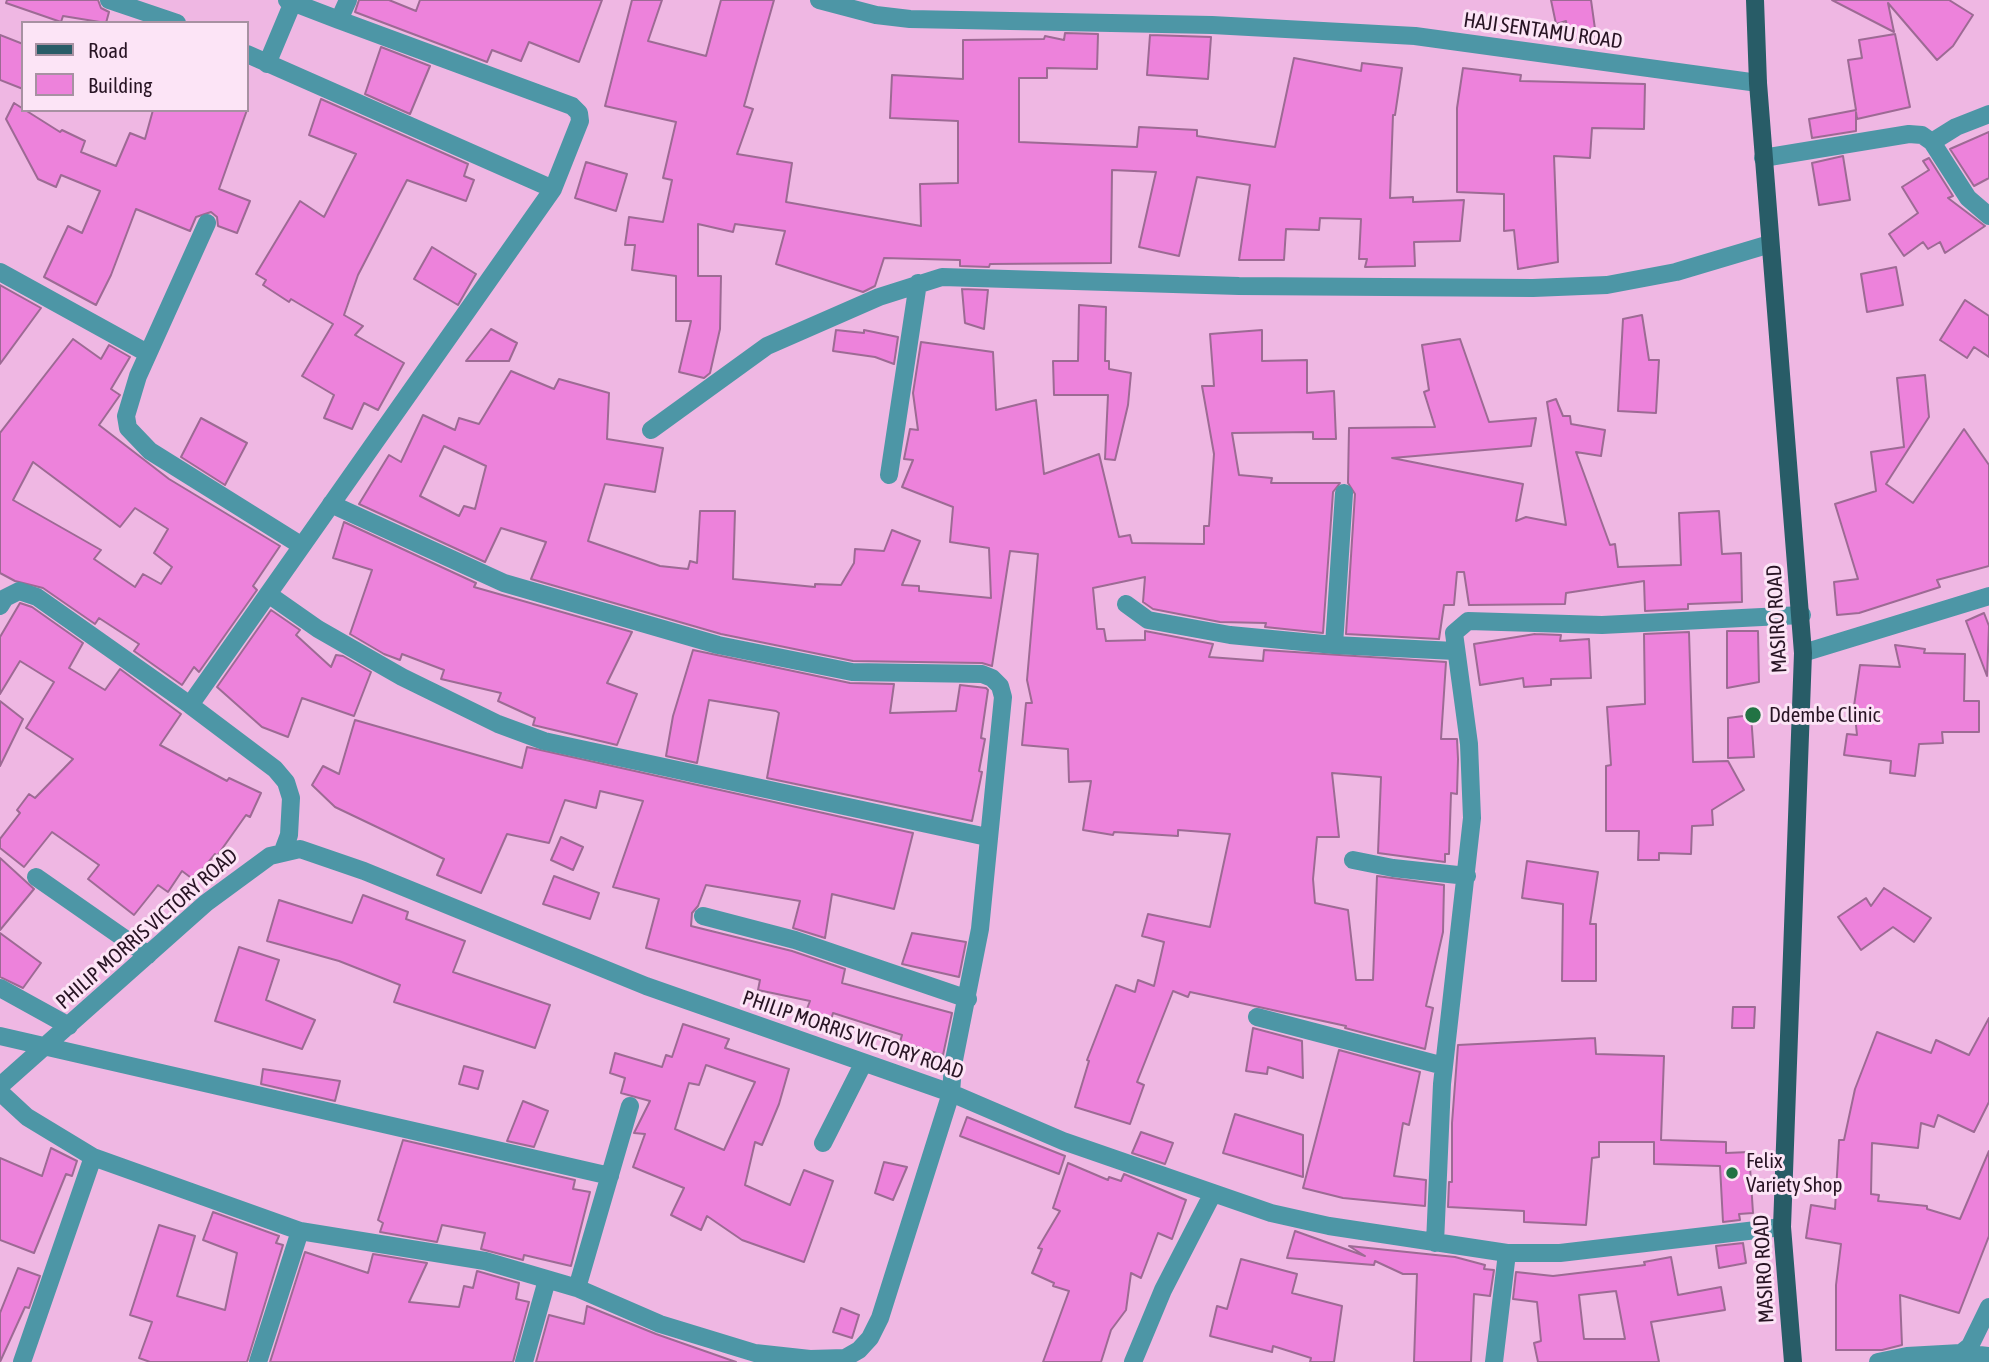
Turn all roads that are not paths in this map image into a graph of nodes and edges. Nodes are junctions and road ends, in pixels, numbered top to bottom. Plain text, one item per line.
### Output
1 (110, 0) edge
2 (348, 0) edge
3 (819, 0) edge
4 (1755, 0) edge
5 (290, 1) edge
6 (338, 20) junction
7 (171, 21) edge
8 (248, 54) edge
9 (267, 64) junction
10 (1758, 83) junction
11 (1989, 114) edge
12 (1932, 142) junction
13 (1763, 158) junction
14 (553, 189) junction
15 (1989, 216) edge
16 (207, 223) dead end
17 (1770, 244) junction
18 (0, 272) edge
19 (919, 283) junction
20 (147, 353) junction
21 (651, 430) dead end
22 (889, 475) dead end
23 (1343, 493) dead end
24 (331, 504) junction
25 (302, 546) junction
26 (268, 594) junction
27 (1989, 596) edge
28 (1126, 604) dead end
29 (0, 606) edge
30 (1802, 615) junction
31 (1334, 646) junction
32 (1455, 651) junction
33 (1803, 653) junction
34 (190, 705) junction
35 (987, 837) junction
36 (283, 851) junction
37 (1353, 860) dead end
38 (1467, 876) junction
39 (36, 877) dead end
40 (703, 916) dead end
41 (148, 955) junction
42 (0, 988) edge
43 (968, 999) junction
44 (1257, 1017) dead end
45 (69, 1026) junction
46 (0, 1036) edge
47 (863, 1064) junction
48 (1444, 1066) junction
49 (0, 1086) edge
50 (0, 1091) edge
51 (951, 1093) junction
52 (630, 1107) dead end
53 (822, 1143) dead end
54 (93, 1157) junction
55 (610, 1176) junction
56 (1212, 1195) junction
57 (1782, 1227) junction
58 (300, 1231) junction
59 (1435, 1243) junction
60 (1507, 1252) junction
61 (547, 1280) junction
62 (577, 1288) junction
63 (1989, 1307) edge
64 (1961, 1353) junction
65 (1989, 1356) edge
66 (844, 1360) edge
67 (22, 1362) edge
68 (258, 1362) edge
69 (524, 1362) edge
70 (1133, 1362) edge
71 (1494, 1362) edge
72 (1793, 1362) edge
73 (1878, 1362) edge

1 - 7 street
2 - 6 street
3 - 10 street, HAJI SENTAMU ROAD
4 - 10 main road, MASIRO ROAD
5 - 6 street
5 - 9 street
6 - 14 street
8 - 9 street
9 - 14 street
10 - 13 main road, MASIRO ROAD
11 - 12 street
12 - 13 street
12 - 15 street
13 - 17 main road, MASIRO ROAD
14 - 24 street
16 - 20 street
17 - 19 street
17 - 30 main road, MASIRO ROAD
18 - 20 street
19 - 21 street
19 - 22 street
20 - 25 street
23 - 31 street
24 - 25 street
24 - 35 street
25 - 26 street
26 - 34 street
26 - 35 street
27 - 33 street
28 - 31 street
29 - 34 street
30 - 32 street
30 - 33 main road, MASIRO ROAD
31 - 32 street
32 - 38 street
33 - 57 main road, MASIRO ROAD
34 - 36 street
35 - 43 street
36 - 41 street, PHILIP MORRIS VICTORY ROAD
36 - 47 street, PHILIP MORRIS VICTORY ROAD
37 - 38 street
38 - 48 street
39 - 41 street
40 - 43 street
41 - 45 street, PHILIP MORRIS VICTORY ROAD
42 - 45 street
43 - 51 street
44 - 48 street
45 - 49 street, PHILIP MORRIS VICTORY ROAD
46 - 55 street
47 - 51 street, PHILIP MORRIS VICTORY ROAD
47 - 53 street
48 - 59 street
50 - 54 street
51 - 56 street, PHILIP MORRIS VICTORY ROAD
51 - 66 street
52 - 55 street
54 - 58 street
54 - 67 street
55 - 62 street
56 - 59 street, PHILIP MORRIS VICTORY ROAD
56 - 70 street
57 - 60 street, PHILIP MORRIS VICTORY ROAD
57 - 72 main road, MASIRO ROAD
58 - 61 street
58 - 68 street
59 - 60 street, PHILIP MORRIS VICTORY ROAD
60 - 71 street
61 - 62 street
61 - 69 street
62 - 66 street
63 - 64 street
64 - 65 street
64 - 73 street

